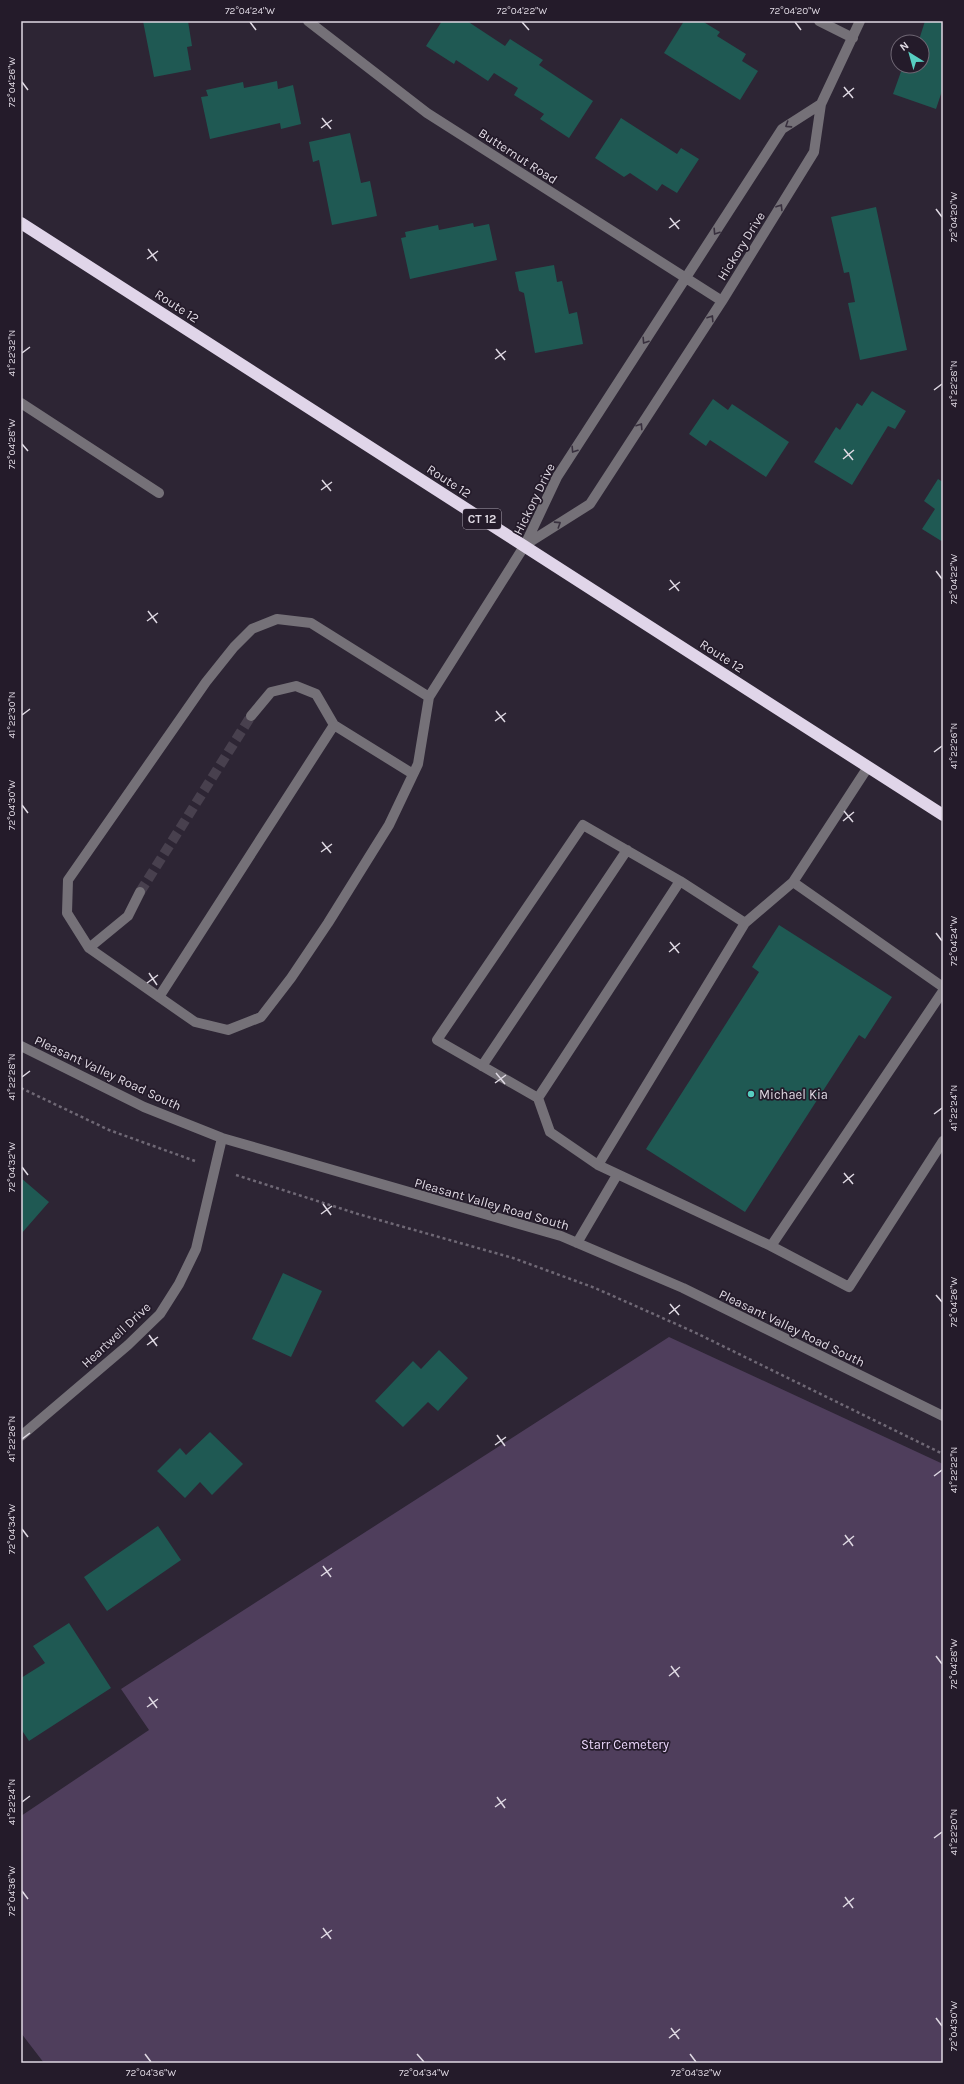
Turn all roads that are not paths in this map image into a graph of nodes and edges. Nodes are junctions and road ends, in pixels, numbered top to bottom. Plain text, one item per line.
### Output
1 (308, 21) edge
2 (819, 21) edge
3 (860, 21) edge
4 (853, 38) junction
5 (821, 104) junction
6 (21, 223) edge
7 (686, 279) junction
8 (722, 301) junction
9 (21, 403) edge
10 (159, 493) dead end
11 (525, 545) junction
12 (429, 697) junction
13 (252, 716) tunnel mouth
14 (334, 725) junction
15 (868, 767) junction
16 (413, 774) junction
17 (943, 815) edge
18 (627, 850) junction
19 (680, 881) junction
20 (793, 882) junction
21 (140, 892) tunnel mouth
22 (745, 923) junction
23 (89, 948) junction
24 (943, 987) edge
25 (943, 991) edge
26 (159, 997) junction
27 (21, 1046) edge
28 (482, 1066) junction
29 (538, 1098) junction
30 (222, 1138) junction
31 (943, 1142) edge
32 (598, 1165) junction
33 (617, 1175) junction
34 (577, 1243) junction
35 (771, 1246) junction
36 (943, 1416) edge
37 (21, 1436) edge

1 - 7 street, Butternut Road
2 - 4 street
3 - 4 street, Hickory Drive
4 - 5 street, Hickory Drive
5 -> 7 street, Hickory Drive
8 -> 5 street, Hickory Drive
6 - 11 highway, Route 12 / CT 12
7 - 8 street, Butternut Road
7 -> 11 street, Hickory Drive
11 -> 8 street, Hickory Drive
9 - 10 street
11 - 12 street
11 - 15 highway, Route 12 / CT 12
12 - 16 street
12 - 23 street
13 - 14 street
14 - 16 street
14 - 26 street
15 - 17 highway, Route 12 / CT 12
15 - 20 street
16 - 26 street
18 - 19 street
18 - 28 street
18 - 28 street
19 - 22 street
19 - 29 street
20 - 22 street
20 - 24 street
21 - 23 street
22 - 32 street
23 - 26 street
25 - 35 street
27 - 30 street, Pleasant Valley Road South
28 - 29 street
29 - 32 street
30 - 34 street, Pleasant Valley Road South
30 - 37 street, Heartwell Drive
31 - 35 street
32 - 33 street
33 - 34 street
33 - 35 street
34 - 36 street, Pleasant Valley Road South

